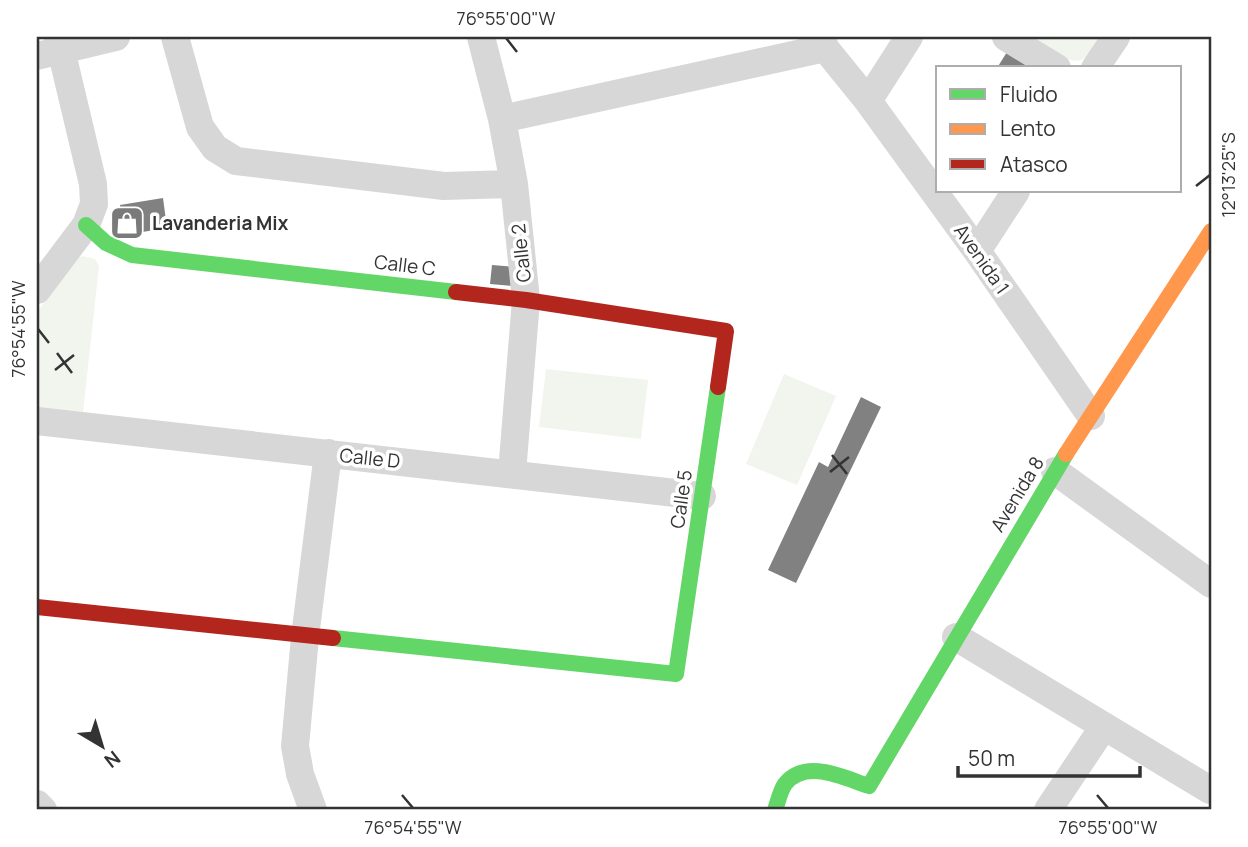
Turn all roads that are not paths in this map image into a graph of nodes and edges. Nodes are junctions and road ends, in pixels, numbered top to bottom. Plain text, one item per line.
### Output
1 (116, 37) edge
2 (175, 37) edge
3 (481, 37) edge
4 (909, 37) edge
5 (1006, 37) edge
6 (1116, 37) edge
7 (824, 42) edge
8 (52, 47) edge
9 (1054, 66) edge
10 (1097, 66) edge
11 (868, 101) junction
12 (502, 119) junction
13 (514, 184) junction
14 (1015, 192) edge
15 (86, 225) junction
16 (1211, 230) edge
17 (977, 251) junction
18 (37, 290) edge
19 (526, 300) junction
20 (726, 331) joint
21 (1091, 416) junction
22 (37, 421) edge
23 (328, 453) junction
24 (1055, 471) junction
25 (512, 473) junction
26 (702, 496) junction
27 (1207, 573) edge
28 (37, 607) edge
29 (304, 637) junction
30 (956, 637) junction
31 (1104, 726) junction
32 (1209, 796) edge
33 (37, 804) edge
34 (43, 810) edge
35 (313, 810) edge
36 (775, 810) edge
37 (1048, 810) edge

1 - 8 street
2 - 13 street
3 - 12 street, Calle 2
4 - 11 street
5 - 9 street
6 - 10 street
7 - 11 street, Avenida 1
7 - 12 street
8 - 15 street
11 - 17 street, Avenida 1
12 - 13 street, Calle 2
13 - 19 street, Calle 2
14 - 17 street
15 - 18 street
15 - 19 street, Calle C
16 - 21 street, Avenida 8
17 - 21 street, Avenida 1
19 - 20 street, Calle C
19 - 25 street, Calle 2
20 - 26 street, Calle 5
21 - 24 street, Avenida 8
22 - 23 street, Calle D
23 - 25 street, Calle D
23 - 29 street
24 - 27 street
24 - 30 street, Avenida 8
25 - 26 street, Calle D
26 - 29 street, Calle 5
28 - 29 street
29 - 35 street
30 - 31 street
30 - 36 street, Avenida 8
31 - 32 street
31 - 37 street
33 - 34 street

